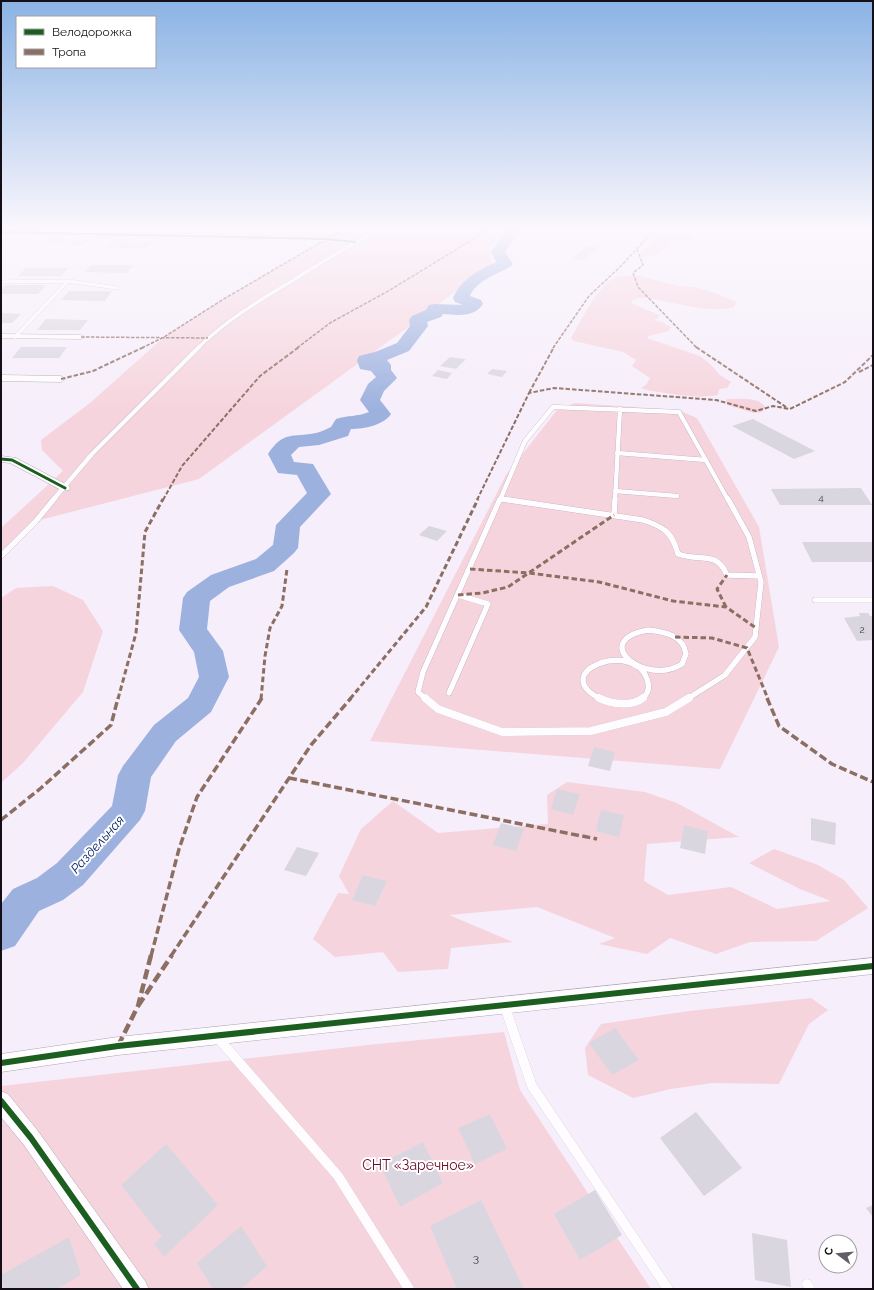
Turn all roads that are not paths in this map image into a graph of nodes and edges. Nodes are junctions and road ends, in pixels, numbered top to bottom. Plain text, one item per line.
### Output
1 (59, 290) edge
2 (277, 290) edge
3 (1, 336) edge
4 (15, 336) junction
5 (81, 337) dead end
6 (1, 378) edge
7 (61, 379) dead end
8 (620, 410) junction
9 (617, 453) junction
10 (1, 459) edge
11 (706, 460) junction
12 (65, 488) junction
13 (615, 491) junction
14 (677, 496) dead end
15 (500, 499) junction
16 (614, 515) junction
17 (1, 556) edge
18 (759, 576) junction
19 (458, 595) junction
20 (815, 600) dead end
21 (873, 600) edge
22 (636, 666) junction
23 (449, 693) dead end
24 (873, 966) edge
25 (505, 1005) junction
26 (215, 1036) junction
27 (1, 1063) edge
28 (1, 1101) edge
29 (137, 1289) edge
30 (409, 1289) edge
31 (668, 1289) edge

1 - 4 lane
2 - 12 lane
3 - 4 street
4 - 5 street
6 - 7 street
8 - 9 lane
8 - 11 lane
8 - 15 lane
9 - 11 lane
9 - 13 lane
10 - 12 street
11 - 18 lane
12 - 17 lane
13 - 14 lane
13 - 16 lane
15 - 16 lane
15 - 19 lane
16 - 18 lane
18 - 19 lane
19 - 23 lane
20 - 21 lane
22 - 22 lane
22 - 22 lane
24 - 25 street
25 - 26 street
25 - 31 lane
26 - 27 street
26 - 30 lane
28 - 29 street

